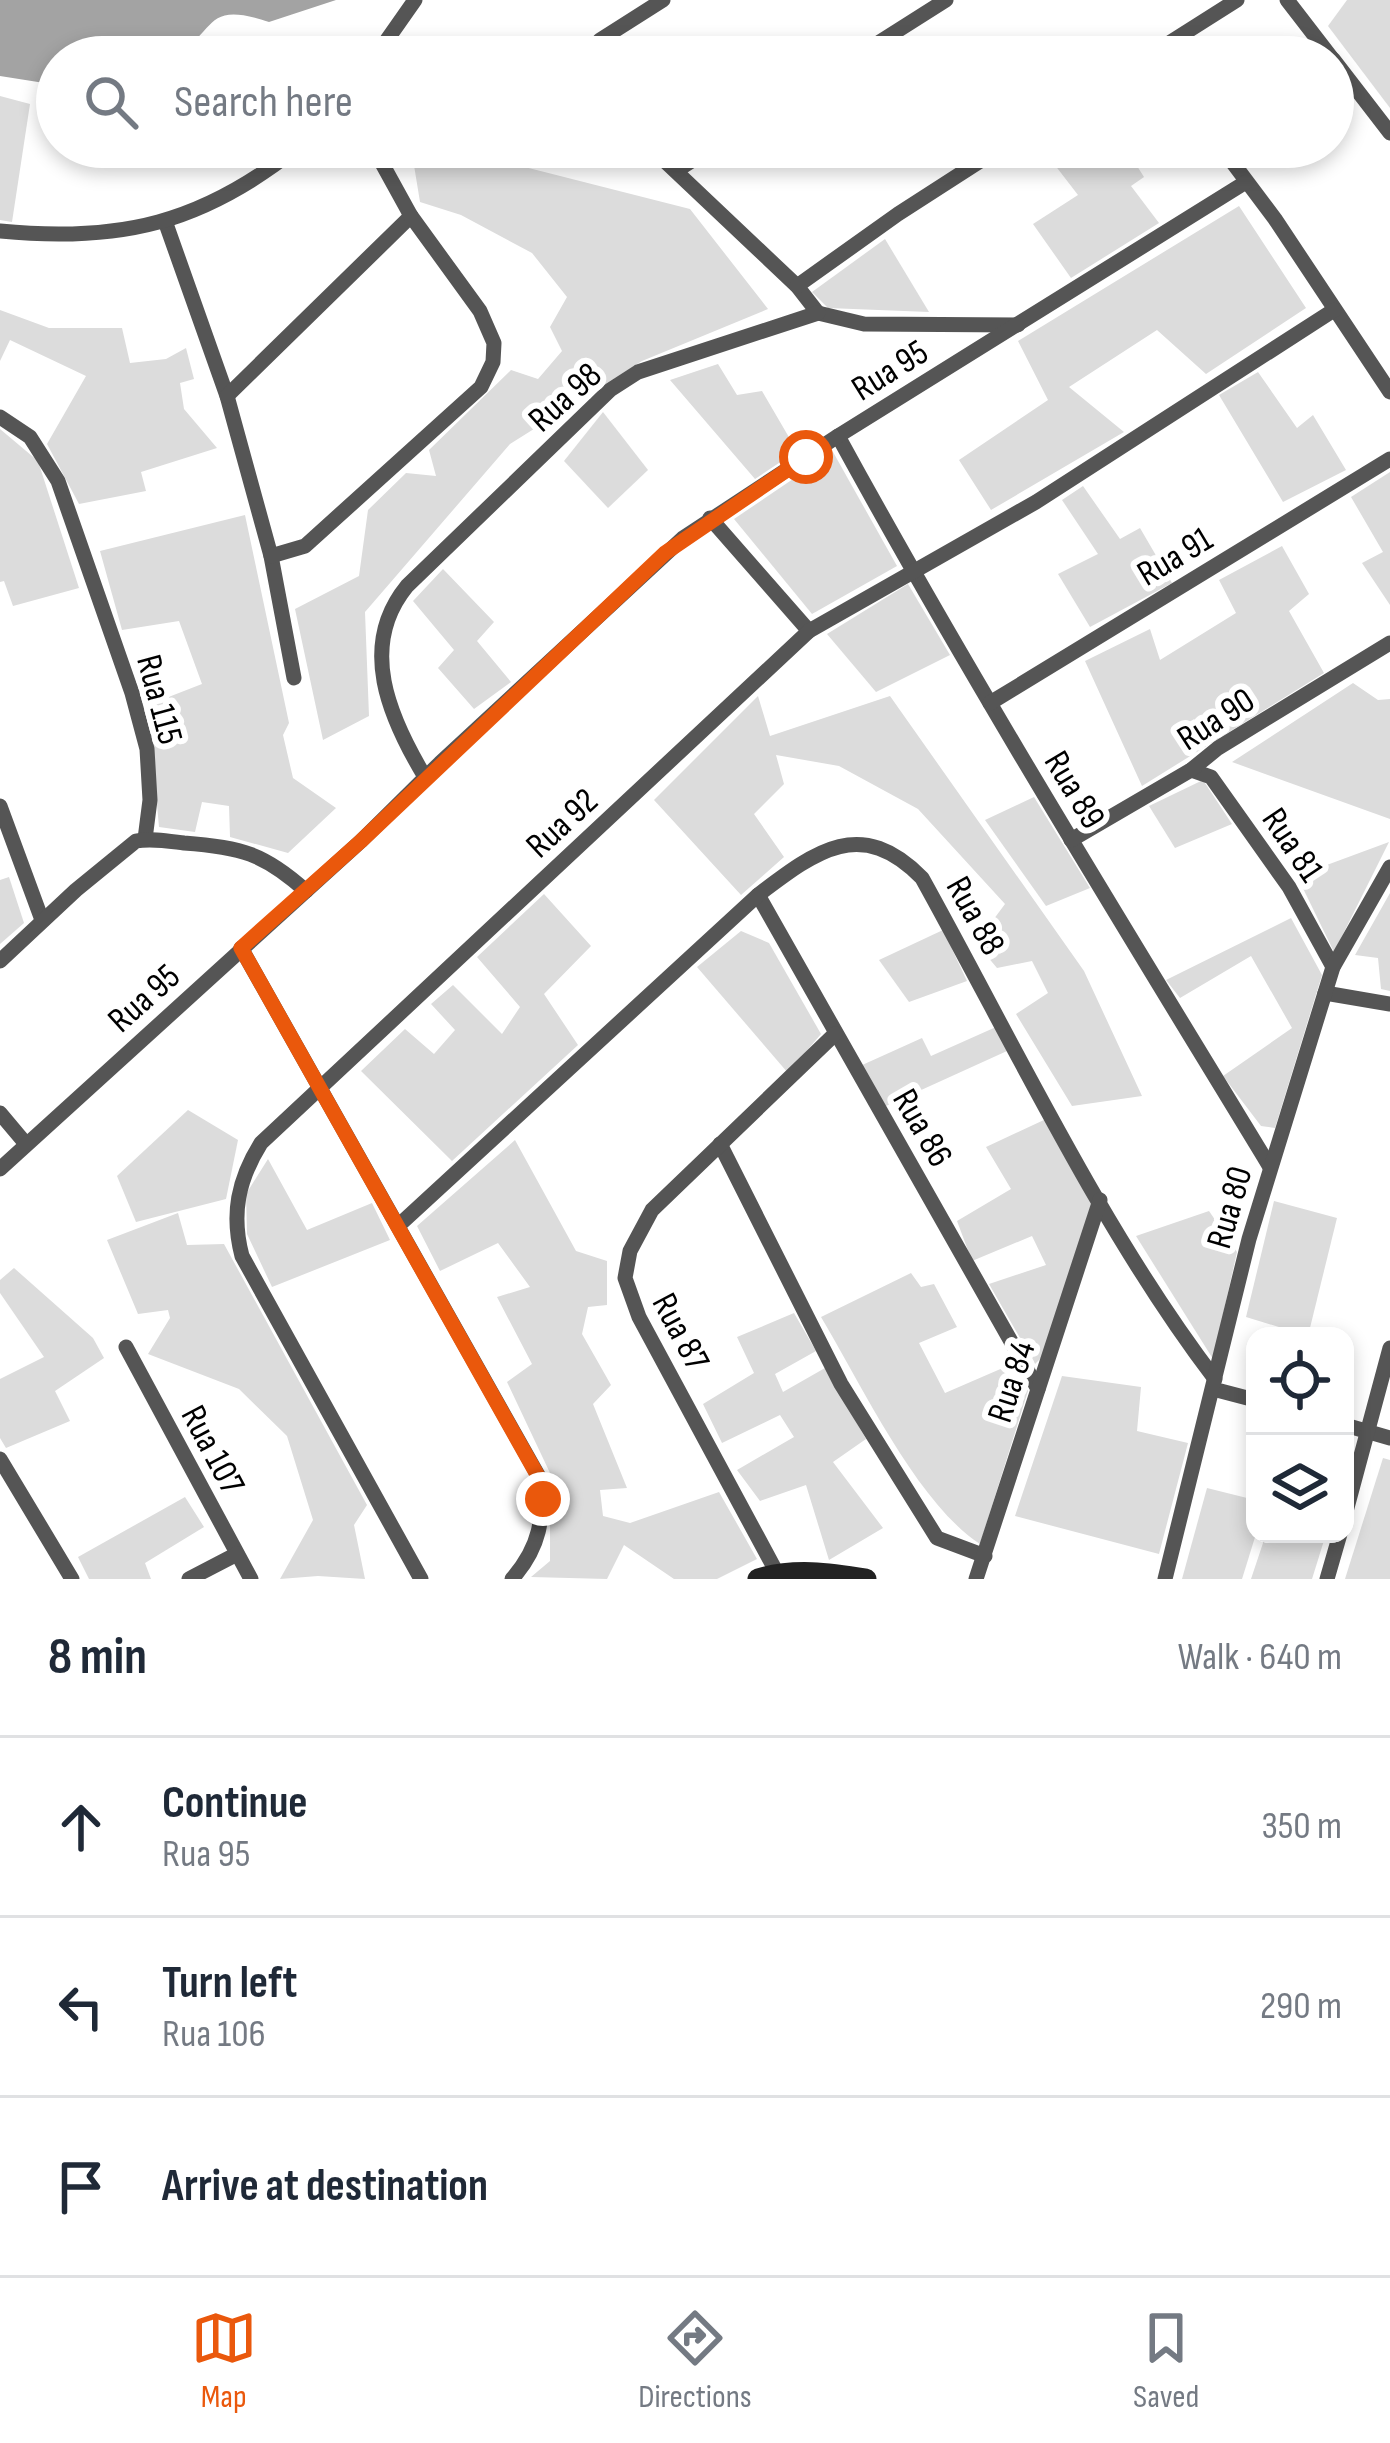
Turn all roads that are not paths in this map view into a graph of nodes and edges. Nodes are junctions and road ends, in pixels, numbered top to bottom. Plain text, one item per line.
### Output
1 (415, 0) edge
2 (663, 0) edge
3 (946, 0) edge
4 (1237, 0) edge
5 (1287, 0) edge
6 (390, 36) edge
7 (606, 36) edge
8 (889, 36) edge
9 (1182, 36) edge
10 (1315, 36) edge
11 (1354, 86) edge
12 (1390, 133) edge
13 (269, 168) edge
14 (385, 168) edge
15 (673, 168) edge
16 (681, 168) edge
17 (970, 168) edge
18 (1236, 168) edge
19 (676, 171) junction
20 (1246, 182) junction
21 (411, 216) junction
22 (164, 221) junction
23 (0, 231) edge
24 (797, 286) junction
25 (1334, 310) junction
26 (818, 313) junction
27 (1018, 326) junction
28 (1390, 392) edge
29 (226, 396) junction
30 (0, 417) edge
31 (838, 436) junction
32 (1390, 459) edge
33 (710, 518) junction
34 (271, 556) junction
35 (911, 570) junction
36 (809, 632) junction
37 (1390, 643) edge
38 (294, 678) dead end
39 (990, 703) junction
40 (1191, 770) junction
41 (425, 777) junction
42 (0, 806) edge
43 (146, 839) junction
44 (1071, 840) junction
45 (1390, 867) edge
46 (306, 891) junction
47 (758, 895) junction
48 (42, 920) junction
49 (241, 948) junction
50 (0, 961) edge
51 (1333, 967) junction
52 (1325, 993) junction
53 (1390, 1004) edge
54 (836, 1034) junction
55 (320, 1088) junction
56 (0, 1113) edge
57 (26, 1144) junction
58 (720, 1144) junction
59 (1270, 1167) junction
60 (0, 1169) edge
61 (1100, 1200) junction
62 (398, 1226) junction
63 (126, 1347) dead end
64 (1390, 1348) edge
65 (1215, 1384) junction
66 (1038, 1389) junction
67 (1246, 1396) edge
68 (1354, 1428) edge
69 (1368, 1432) junction
70 (1390, 1438) edge
71 (0, 1459) edge
72 (1354, 1483) edge
73 (1337, 1543) edge
74 (237, 1554) junction
75 (985, 1556) junction
76 (768, 1576) edge
77 (72, 1579) edge
78 (190, 1579) edge
79 (251, 1579) edge
80 (422, 1579) edge
81 (512, 1579) edge
82 (866, 1579) edge
83 (976, 1579) edge
84 (1166, 1579) edge
85 (1327, 1579) edge

1 - 6 street
2 - 7 street
3 - 8 street
4 - 9 street
5 - 10 street
11 - 12 street
13 - 22 street
14 - 21 street
15 - 19 street
16 - 19 street
17 - 24 street
18 - 20 street
19 - 24 street
20 - 25 street
20 - 27 street, Rua 95
21 - 29 street
21 - 34 street
22 - 23 street
22 - 29 street
24 - 26 street
25 - 28 street
25 - 35 street, Rua 92
26 - 27 street
26 - 41 street, Rua 98
27 - 31 street, Rua 95
29 - 34 street
30 - 43 street, Rua 115
31 - 33 street, Rua 95
31 - 35 street, Rua 89
32 - 39 street, Rua 91
33 - 36 street
33 - 41 street, Rua 95
34 - 38 street
35 - 36 street, Rua 92
35 - 39 street, Rua 89
36 - 55 street, Rua 92
37 - 40 street, Rua 90
39 - 44 street, Rua 89
40 - 44 street, Rua 90
40 - 51 street, Rua 81
41 - 46 street, Rua 95
42 - 48 street
43 - 46 street
43 - 48 street
44 - 59 street, Rua 89
45 - 51 street, Rua 80
46 - 49 street, Rua 95
47 - 54 street, Rua 86
47 - 61 street, Rua 88
47 - 62 street, Rua 88
48 - 50 street
49 - 55 street
49 - 57 street, Rua 95
51 - 52 street, Rua 80
52 - 53 street
52 - 59 street, Rua 80
54 - 58 street, Rua 87
54 - 66 street, Rua 86
55 - 62 street
55 - 80 street, Rua 92
56 - 57 street
57 - 60 street, Rua 95
58 - 75 street
58 - 76 street, Rua 87
59 - 65 street, Rua 80
61 - 65 street, Rua 88
61 - 66 street, Rua 84
62 - 81 street
63 - 74 street, Rua 107
64 - 69 street
65 - 67 street
65 - 84 street, Rua 80
66 - 75 street, Rua 84
68 - 69 street
69 - 70 street
69 - 72 street
71 - 77 street
73 - 85 street
74 - 78 street
74 - 79 street, Rua 107
75 - 83 street, Rua 84
76 - 82 main road

